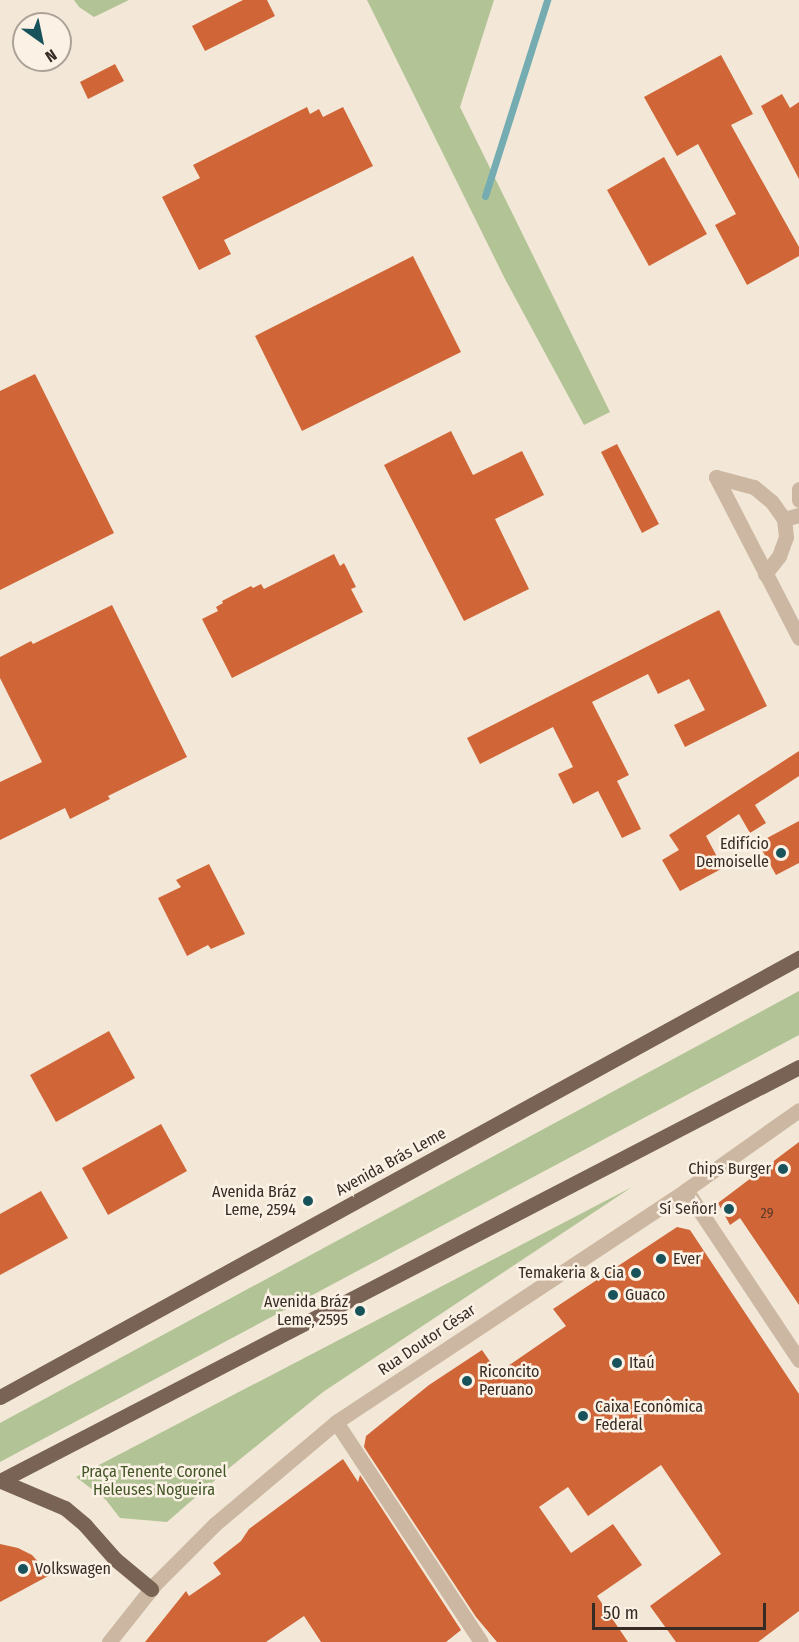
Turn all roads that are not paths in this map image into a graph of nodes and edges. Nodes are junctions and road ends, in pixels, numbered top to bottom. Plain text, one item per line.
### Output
1 (799, 489) edge
2 (799, 500) edge
3 (799, 515) edge
4 (784, 519) junction
5 (765, 574) junction
6 (799, 638) edge
7 (799, 958) edge
8 (799, 1067) edge
9 (799, 1110) edge
10 (687, 1190) junction
11 (799, 1360) edge
12 (0, 1397) edge
13 (336, 1422) junction
14 (1, 1481) edge
15 (151, 1589) junction
16 (111, 1641) edge
17 (481, 1642) edge

1 - 2 street
3 - 4 street
4 - 5 street
4 - 5 street
5 - 6 street
7 - 12 main road, Avenida Brás Leme
8 - 14 main road
9 - 10 street, Rua Doutor César
10 - 11 street
10 - 13 street, Rua Doutor César
13 - 15 street, Rua Doutor César
13 - 17 street
14 - 15 main road
15 - 16 street, Rua Doutor César

